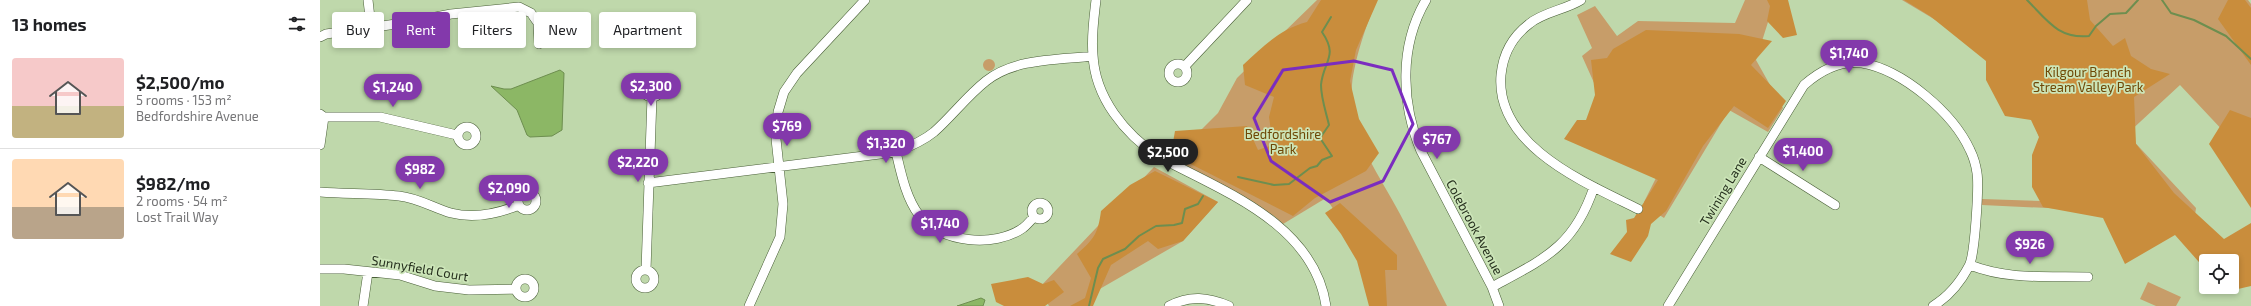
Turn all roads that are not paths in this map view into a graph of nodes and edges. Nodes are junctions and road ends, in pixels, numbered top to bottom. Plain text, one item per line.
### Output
1 (368, 0) edge
2 (865, 0) edge
3 (1096, 0) edge
4 (1247, 0) edge
5 (1426, 0) edge
6 (1581, 0) edge
7 (369, 12) edge
8 (534, 17) edge
9 (384, 25) edge
10 (332, 33) edge
11 (320, 37) edge
12 (1093, 56) junction
13 (1185, 66) dead end
14 (652, 97) dead end
15 (322, 115) edge
16 (457, 135) dead end
17 (320, 145) edge
18 (896, 152) junction
19 (1759, 157) junction
20 (778, 168) junction
21 (648, 184) junction
22 (1594, 187) junction
23 (320, 192) edge
24 (519, 205) dead end
25 (1835, 205) dead end
26 (1638, 209) dead end
27 (1034, 218) dead end
28 (1970, 265) junction
29 (320, 269) edge
30 (646, 270) dead end
31 (368, 272) junction
32 (2088, 277) dead end
33 (1492, 287) junction
34 (516, 289) dead end
35 (363, 306) edge
36 (749, 306) edge
37 (1168, 306) edge
38 (1229, 306) edge
39 (1326, 306) edge
40 (1500, 306) edge
41 (1668, 306) edge
42 (1933, 306) edge

1 - 7 street
2 - 20 street
3 - 12 street
4 - 13 street
5 - 33 street, Colebrook Avenue
6 - 22 street
8 - 9 street
10 - 11 street
12 - 18 street
12 - 39 street
14 - 21 street
15 - 16 street
15 - 17 street
18 - 20 street
18 - 27 street
19 - 25 street
19 - 28 street, Twining Lane
19 - 41 street, Twining Lane
20 - 21 street
20 - 36 street
21 - 30 street
22 - 26 street
22 - 33 street
23 - 24 street
28 - 32 street
28 - 42 street, Twining Lane
29 - 31 street, Sunnyfield Court
31 - 34 street, Sunnyfield Court
31 - 35 street
33 - 40 street, Colebrook Avenue
37 - 38 street

